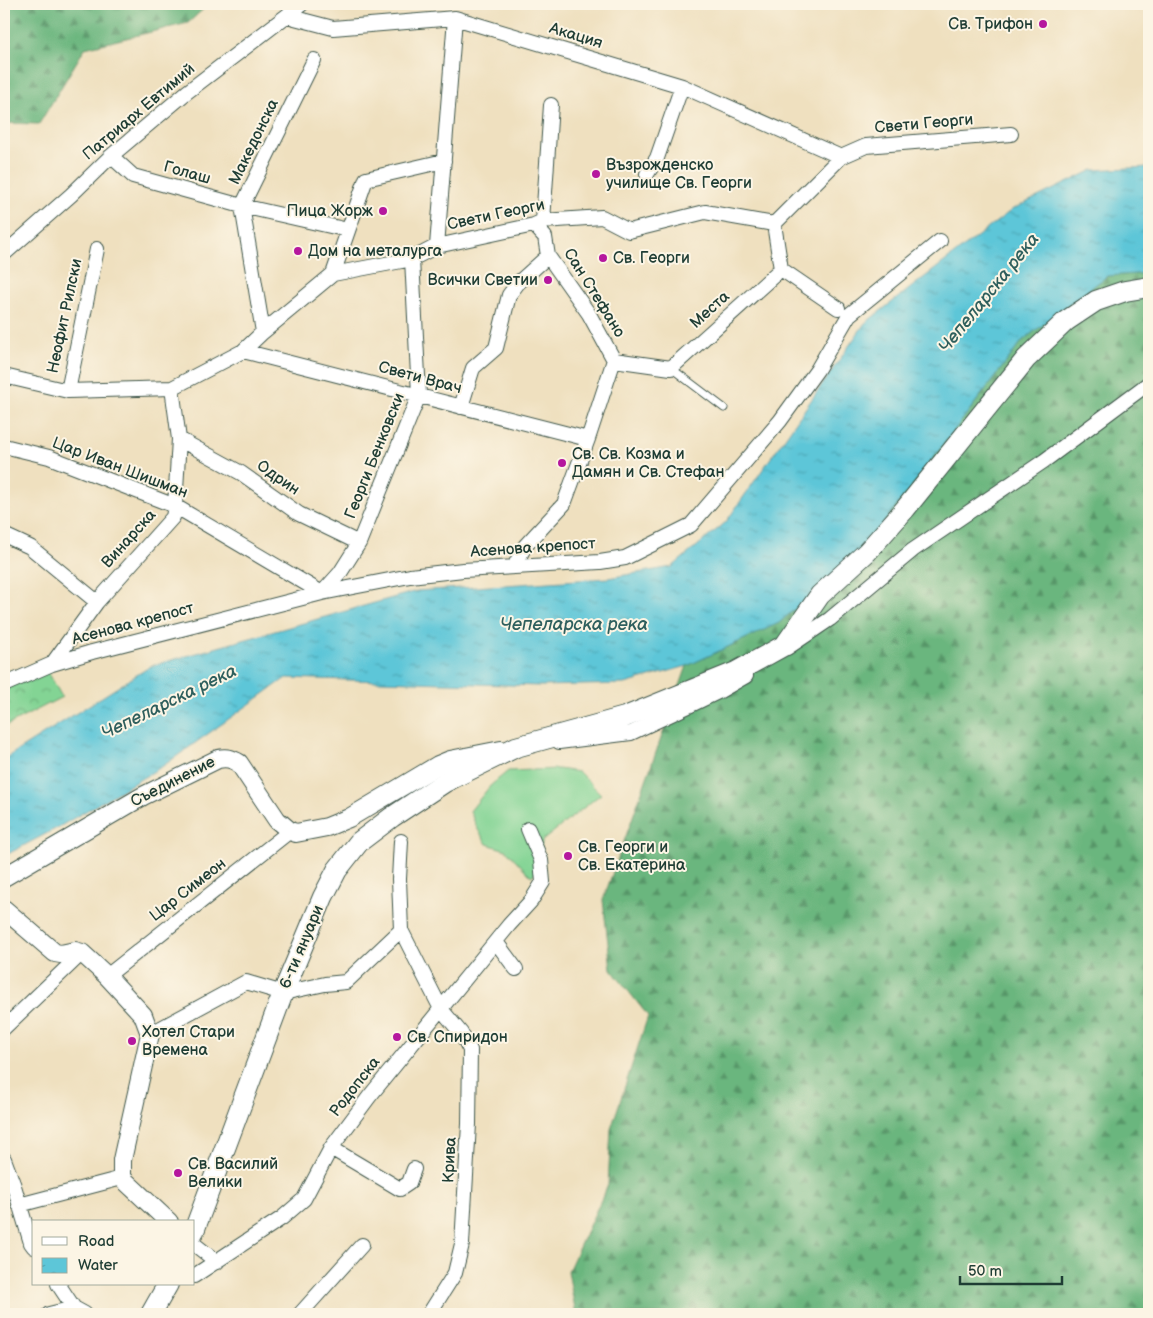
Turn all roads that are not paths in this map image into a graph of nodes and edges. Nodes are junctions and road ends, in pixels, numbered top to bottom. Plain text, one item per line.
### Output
1 (302, 4) edge
2 (287, 16) junction
3 (455, 18) junction
4 (314, 60) dead end
5 (682, 86) junction
6 (552, 106) dead end
7 (1011, 134) dead end
8 (111, 156) junction
9 (841, 157) junction
10 (444, 161) junction
11 (647, 174) dead end
12 (242, 206) junction
13 (539, 223) junction
14 (774, 224) junction
15 (348, 230) junction
16 (940, 241) dead end
17 (437, 246) junction
18 (97, 249) dead end
19 (4, 254) edge
20 (548, 256) junction
21 (412, 259) junction
22 (781, 269) junction
23 (333, 274) junction
24 (1149, 287) edge
25 (838, 308) dead end
26 (263, 332) junction
27 (243, 351) junction
28 (614, 360) junction
29 (671, 368) junction
30 (4, 376) edge
31 (1149, 383) edge
32 (172, 388) junction
33 (68, 391) junction
34 (419, 395) junction
35 (461, 407) junction
36 (724, 408) dead end
37 (588, 438) junction
38 (179, 439) junction
39 (4, 446) edge
40 (175, 506) junction
41 (4, 535) edge
42 (358, 543) junction
43 (514, 567) junction
44 (322, 593) junction
45 (97, 602) junction
46 (52, 664) junction
47 (4, 685) edge
48 (516, 747) junction
49 (528, 829) dead end
50 (290, 831) junction
51 (401, 841) dead end
52 (4, 877) edge
53 (4, 909) edge
54 (401, 930) junction
55 (496, 942) junction
56 (82, 953) junction
57 (516, 969) dead end
58 (107, 976) junction
59 (283, 993) junction
60 (441, 1010) junction
61 (4, 1028) edge
62 (150, 1034) junction
63 (331, 1148) junction
64 (4, 1160) edge
65 (414, 1169) dead end
66 (122, 1178) junction
67 (9, 1190) edge
68 (19, 1205) junction
69 (167, 1220) edge
70 (195, 1228) edge
71 (32, 1244) edge
72 (195, 1245) edge
73 (362, 1245) dead end
74 (216, 1262) junction
75 (195, 1275) edge
76 (60, 1286) edge
77 (165, 1290) edge
78 (79, 1311) edge
79 (49, 1314) edge
80 (151, 1314) edge
81 (300, 1314) edge
82 (429, 1314) edge

1 - 2 street, Патриарх Евтимий
2 - 3 street, Акация
2 - 8 street, Патриарх Евтимий
3 - 5 street, Акация
3 - 10 street
4 - 12 street, Македонска
5 - 9 street, Акация
5 - 11 street
6 - 13 street
7 - 9 street, Свети Георги
8 - 12 street, Голаш
8 - 19 street, Патриарх Евтимий
9 - 14 street, Свети Георги
10 - 15 street
10 - 17 street
12 - 15 street, Голаш
12 - 26 street, Македонска
13 - 14 street, Свети Георги
13 - 17 street, Свети Георги
13 - 20 street, Сан Стефано
14 - 22 street
15 - 23 street
16 - 43 street, Асенова крепост
17 - 21 street, Свети Георги
18 - 33 street, Неофит Рилски
20 - 28 street, Сан Стефано
20 - 35 street
21 - 23 street, Свети Георги
21 - 34 street, Георги Бенковски
22 - 25 street
22 - 29 street, Места
23 - 26 street, Свети Георги
24 - 48 main road, 6-ти януари
26 - 27 street, Свети Георги
27 - 32 street, Свети Георги
27 - 34 street, Свети Врач
28 - 29 street
28 - 37 street, Сан Стефано
29 - 36 lane
30 - 33 street
31 - 48 street
32 - 33 street
32 - 38 street, Винарска
34 - 35 street, Свети Врач
34 - 42 street, Георги Бенковски
35 - 37 street, Свети Врач
37 - 43 street, Сан Стефано
38 - 40 street, Винарска
38 - 42 street, Одрин
39 - 40 street, Цар Иван Шишман
40 - 44 street, Цар Иван Шишман
40 - 45 street, Винарска
41 - 45 street
42 - 44 street, Георги Бенковски
43 - 44 street, Асенова крепост
44 - 46 street, Асенова крепост
45 - 46 street, Винарска
46 - 47 street, Асенова крепост
48 - 50 street
48 - 59 main road, 6-ти януари
49 - 55 street, Родопска
50 - 52 street, Съединение
50 - 58 street, Цар Симеон
51 - 54 street
53 - 56 street
54 - 59 street
54 - 60 street, Крива
55 - 57 street
55 - 60 street, Родопска
56 - 58 street
56 - 61 street
58 - 62 street
59 - 62 street
59 - 70 main road, 6-ти януари
60 - 63 street, Родопска
60 - 82 street, Крива
62 - 66 street
63 - 65 street
63 - 74 street, Родопска
64 - 67 street
66 - 68 street
66 - 69 street
67 - 68 street
68 - 71 street
72 - 74 street
73 - 81 street
74 - 75 street, Родопска
76 - 78 street
77 - 80 main road
78 - 79 street

